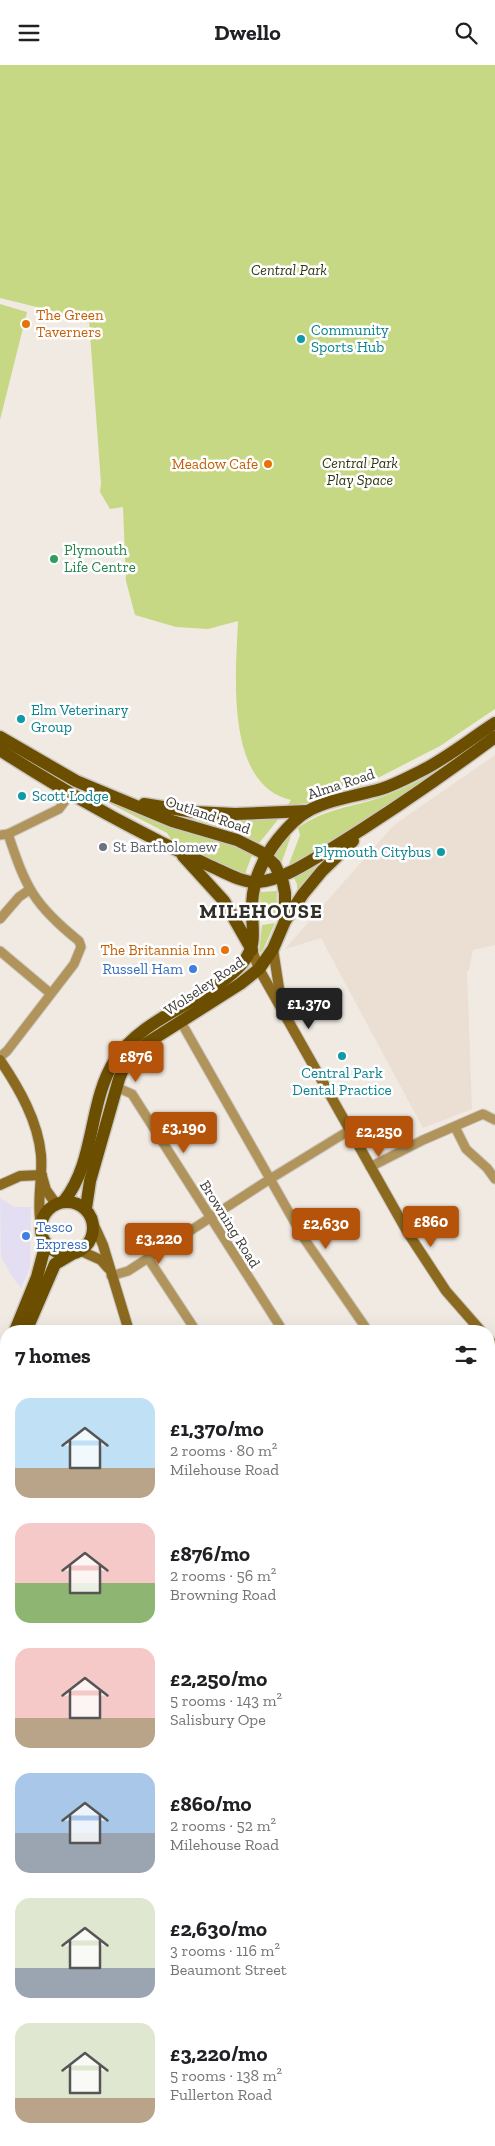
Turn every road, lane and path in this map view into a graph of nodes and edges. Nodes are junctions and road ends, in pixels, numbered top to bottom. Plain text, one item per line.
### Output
1 (495, 723) edge
2 (0, 737) edge
3 (495, 737) edge
4 (0, 750) edge
5 (71, 793) junction
6 (128, 802) junction
7 (308, 811) junction
8 (369, 826) junction
9 (4, 835) edge
10 (177, 850) junction
11 (266, 855) junction
12 (280, 876) junction
13 (255, 882) junction
14 (29, 890) junction
15 (0, 919) edge
16 (285, 921) junction
17 (273, 949) junction
18 (252, 950) junction
19 (0, 951) edge
20 (259, 969) junction
21 (50, 993) junction
22 (283, 1009) junction
23 (181, 1022) junction
24 (0, 1058) edge
25 (116, 1087) junction
26 (495, 1120) edge
27 (455, 1127) junction
28 (350, 1130) junction
29 (370, 1167) junction
30 (42, 1175) junction
31 (270, 1179) junction
32 (495, 1179) edge
33 (0, 1185) edge
34 (60, 1202) junction
35 (86, 1208) junction
36 (210, 1219) junction
37 (94, 1223) junction
38 (41, 1225) junction
39 (46, 1243) junction
40 (76, 1253) junction
41 (148, 1258) junction
42 (110, 1272) junction
43 (17, 1325) edge
44 (32, 1325) edge
45 (127, 1325) edge
46 (192, 1325) edge
47 (278, 1325) edge
48 (364, 1325) edge
49 (476, 1325) edge

1 - 7 main road, Alma Road
2 - 6 main road, Outland Road
3 - 8 main road
4 - 5 main road
5 - 9 street
5 - 10 main road
6 - 7 main road, Outland Road
6 - 11 main road, Outland Road
7 - 11 main road, Alma Road
8 - 12 main road
8 - 16 main road
9 - 14 street
10 - 13 main road
10 - 18 main road
11 - 12 main road, Outland Road
11 - 13 main road, Alma Road
12 - 13 main road
12 - 16 main road, Outland Road
13 - 18 main road, Alma Road
14 - 15 street
14 - 21 street
16 - 17 main road, Wolseley Road
17 - 20 main road, Wolseley Road
17 - 22 main road
18 - 20 main road
18 - 34 main road, Wolseley Road
19 - 21 street
20 - 22 main road
20 - 23 main road, Wolseley Road
21 - 24 street
22 - 28 main road
23 - 25 main road, Wolseley Road
23 - 31 street
24 - 30 main road
25 - 35 main road, Wolseley Road
25 - 36 street, Browning Road
26 - 27 street
27 - 29 street
27 - 32 street
28 - 29 main road
28 - 31 street
29 - 49 main road
30 - 33 main road
30 - 34 main road
30 - 38 main road
31 - 36 street
31 - 48 street
34 - 35 main road
34 - 38 main road
35 - 37 main road
36 - 41 street
36 - 47 street, Browning Road
37 - 40 main road
37 - 42 main road
38 - 39 main road
39 - 40 main road
39 - 43 main road
40 - 42 main road
40 - 44 main road
41 - 42 street
41 - 46 street
42 - 45 main road

